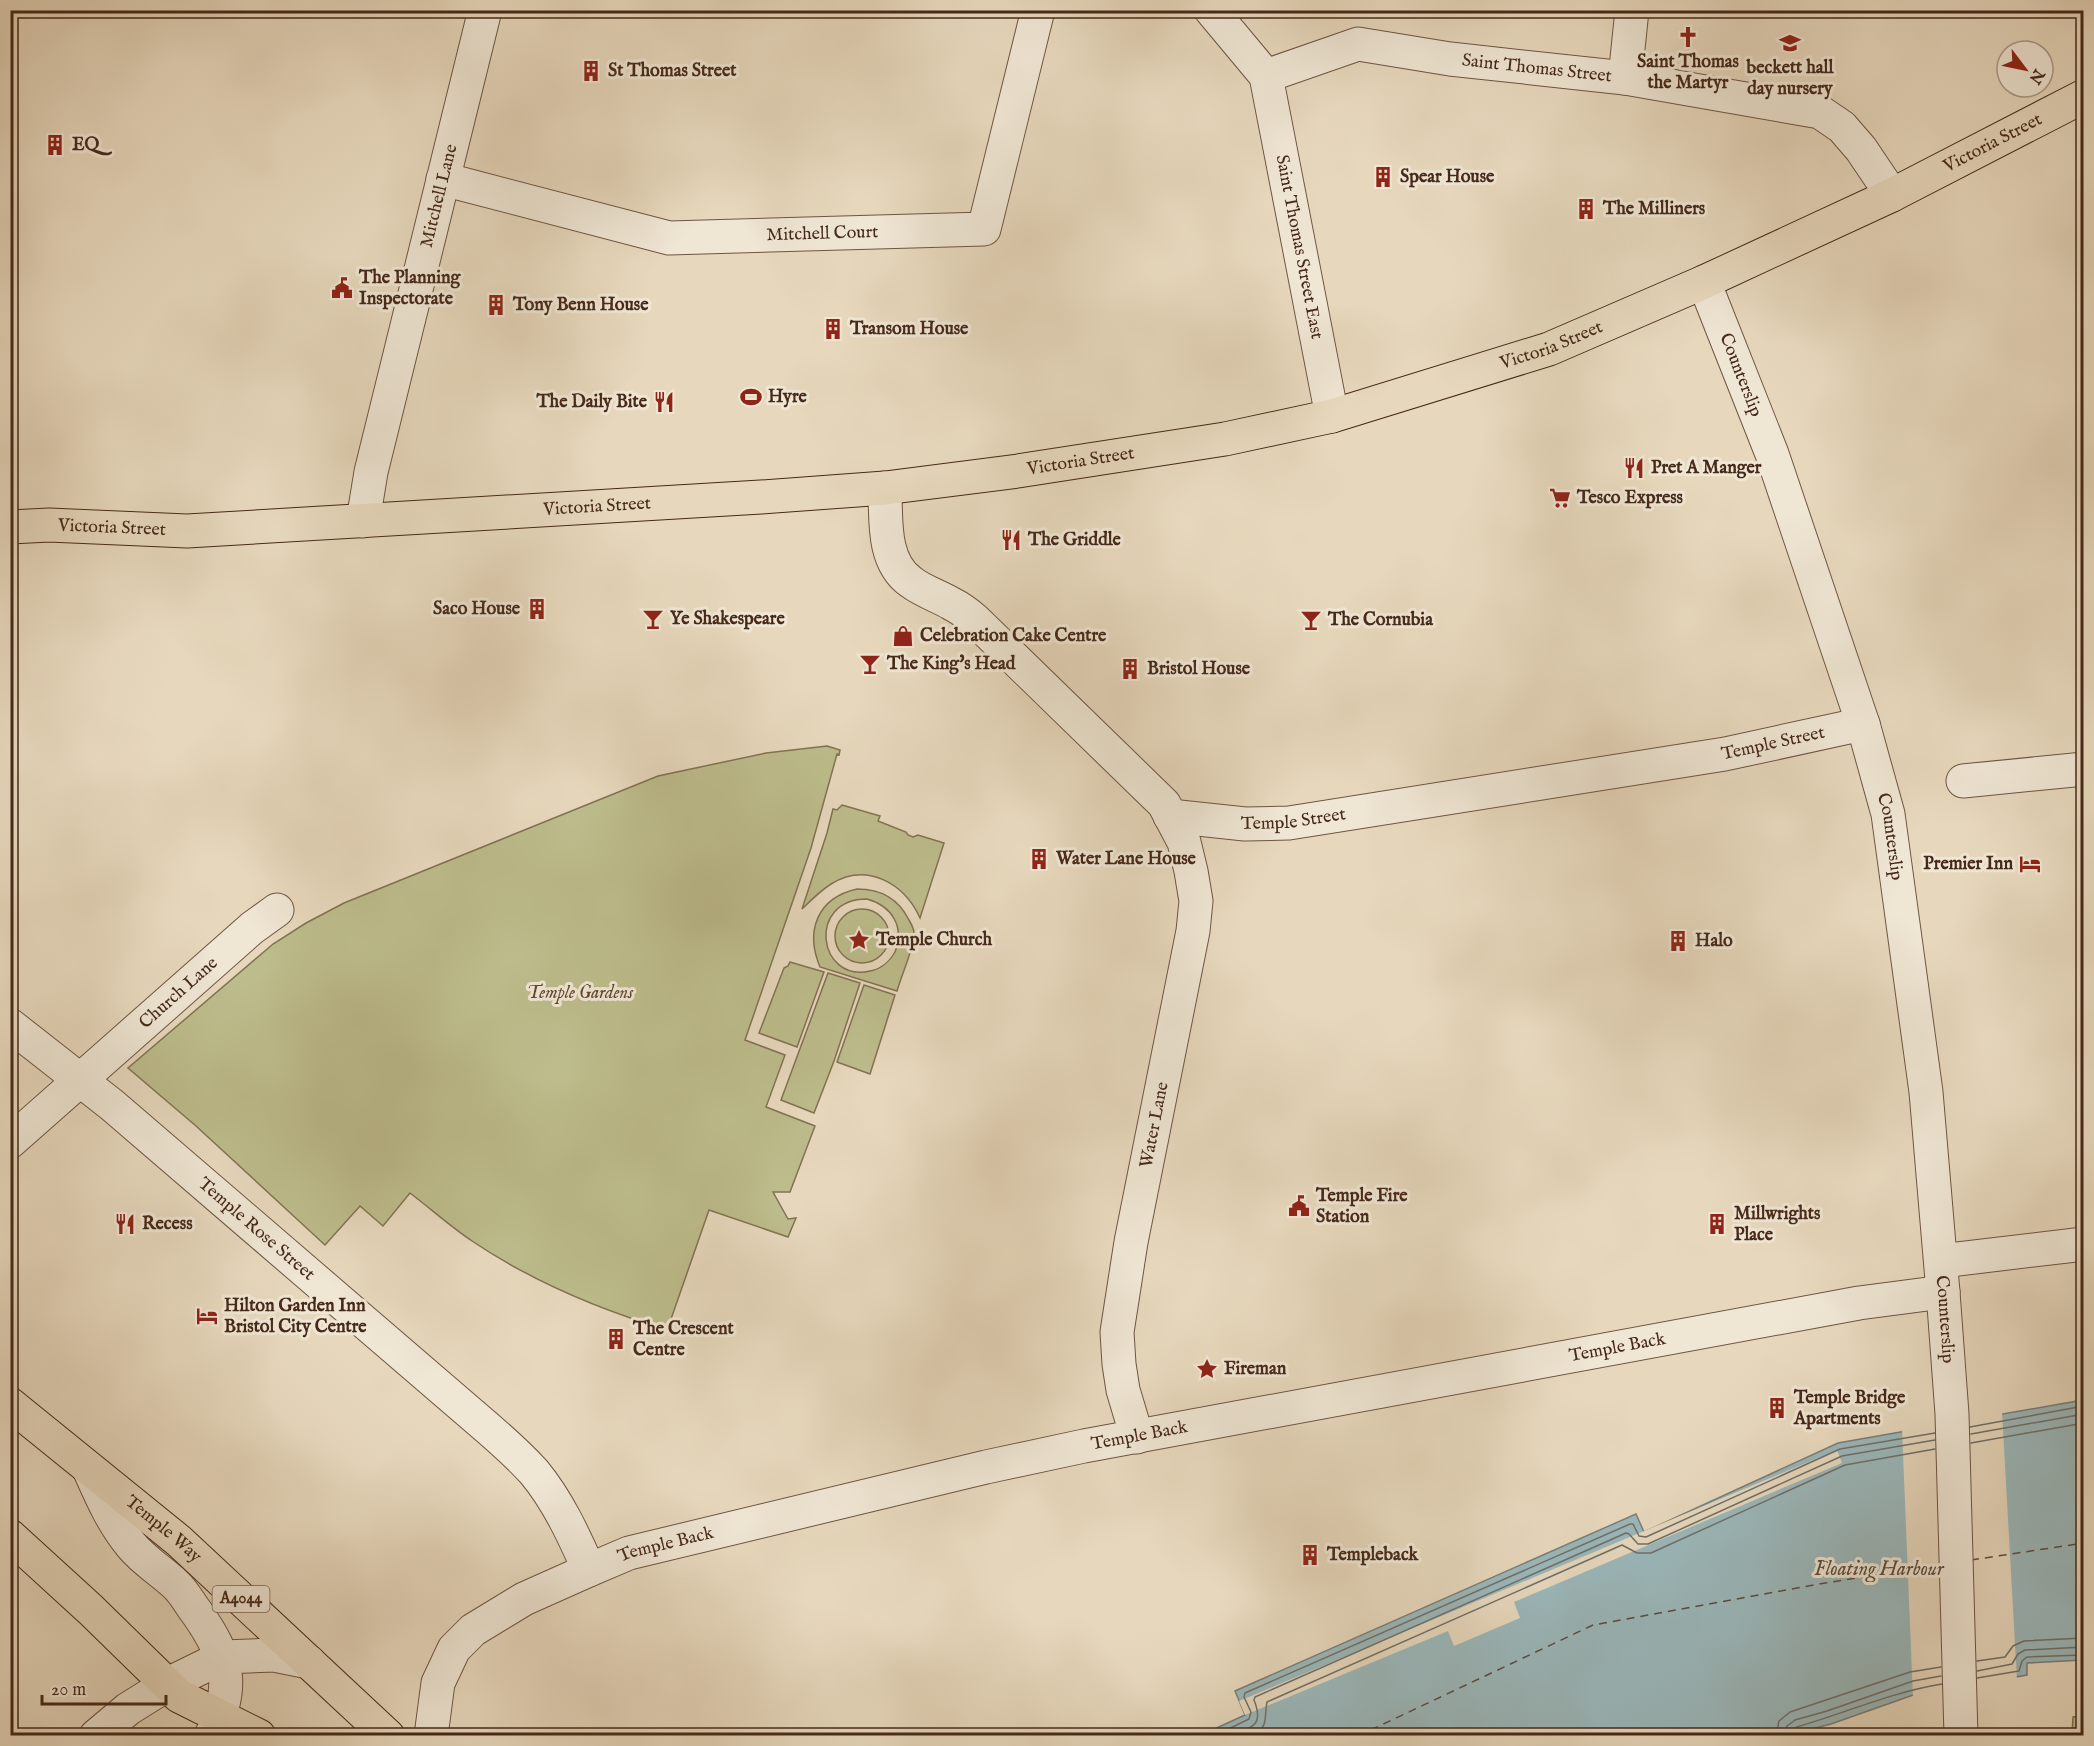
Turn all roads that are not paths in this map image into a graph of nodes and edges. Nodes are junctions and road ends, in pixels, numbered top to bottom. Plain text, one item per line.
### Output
1 (484, 10) edge
2 (1038, 10) edge
3 (1211, 10) edge
4 (1632, 10) edge
5 (1266, 76) junction
6 (1625, 78) junction
7 (2084, 96) edge
8 (443, 179) junction
9 (1892, 195) junction
10 (1704, 282) junction
11 (1332, 416) junction
12 (885, 488) junction
13 (363, 521) junction
14 (10, 527) edge
15 (1863, 724) junction
16 (2084, 769) edge
17 (1963, 782) dead end
18 (1170, 816) junction
19 (277, 910) dead end
20 (10, 1024) edge
21 (81, 1079) junction
22 (10, 1142) edge
23 (2084, 1244) edge
24 (1942, 1277) junction
25 (10, 1404) edge
26 (1137, 1437) junction
27 (89, 1469) junction
28 (10, 1536) edge
29 (589, 1570) junction
30 (223, 1657) junction
31 (309, 1662) junction
32 (174, 1690) junction
33 (216, 1726) edge
34 (96, 1736) edge
35 (259, 1736) edge
36 (387, 1736) edge
37 (431, 1736) edge
38 (1962, 1736) edge

1 - 8 street, Mitchell Lane
2 - 8 street, Mitchell Court
3 - 5 street
4 - 6 street
5 - 6 street, Saint Thomas Street
5 - 11 street, Saint Thomas Street East
6 - 9 street, Saint Thomas Street
7 - 9 main road, Victoria Street
8 - 13 street, Mitchell Lane
9 - 10 main road, Victoria Street
10 - 11 main road, Victoria Street
10 - 15 street, Counterslip
11 - 12 main road, Victoria Street
12 - 13 main road, Victoria Street
12 - 18 street
13 - 14 main road, Victoria Street
15 - 18 street, Temple Street
15 - 24 street, Counterslip
16 - 17 street
18 - 26 street, Water Lane
19 - 21 street, Church Lane
20 - 21 street, Temple Rose Street
21 - 22 street, Church Lane
21 - 29 street, Temple Rose Street
23 - 24 street, Temple Back
24 - 26 street, Temple Back
24 - 38 street, Counterslip
25 - 27 main road, Temple Way / A4044
26 - 29 street, Temple Back
27 - 30 street
27 - 31 main road, Temple Way / A4044
28 - 32 main road
29 - 37 street, Temple Back
30 - 31 street
30 - 32 street
30 - 33 street
31 - 36 main road, Temple Way / A4044
32 - 33 main road
32 - 34 street
33 - 35 main road

